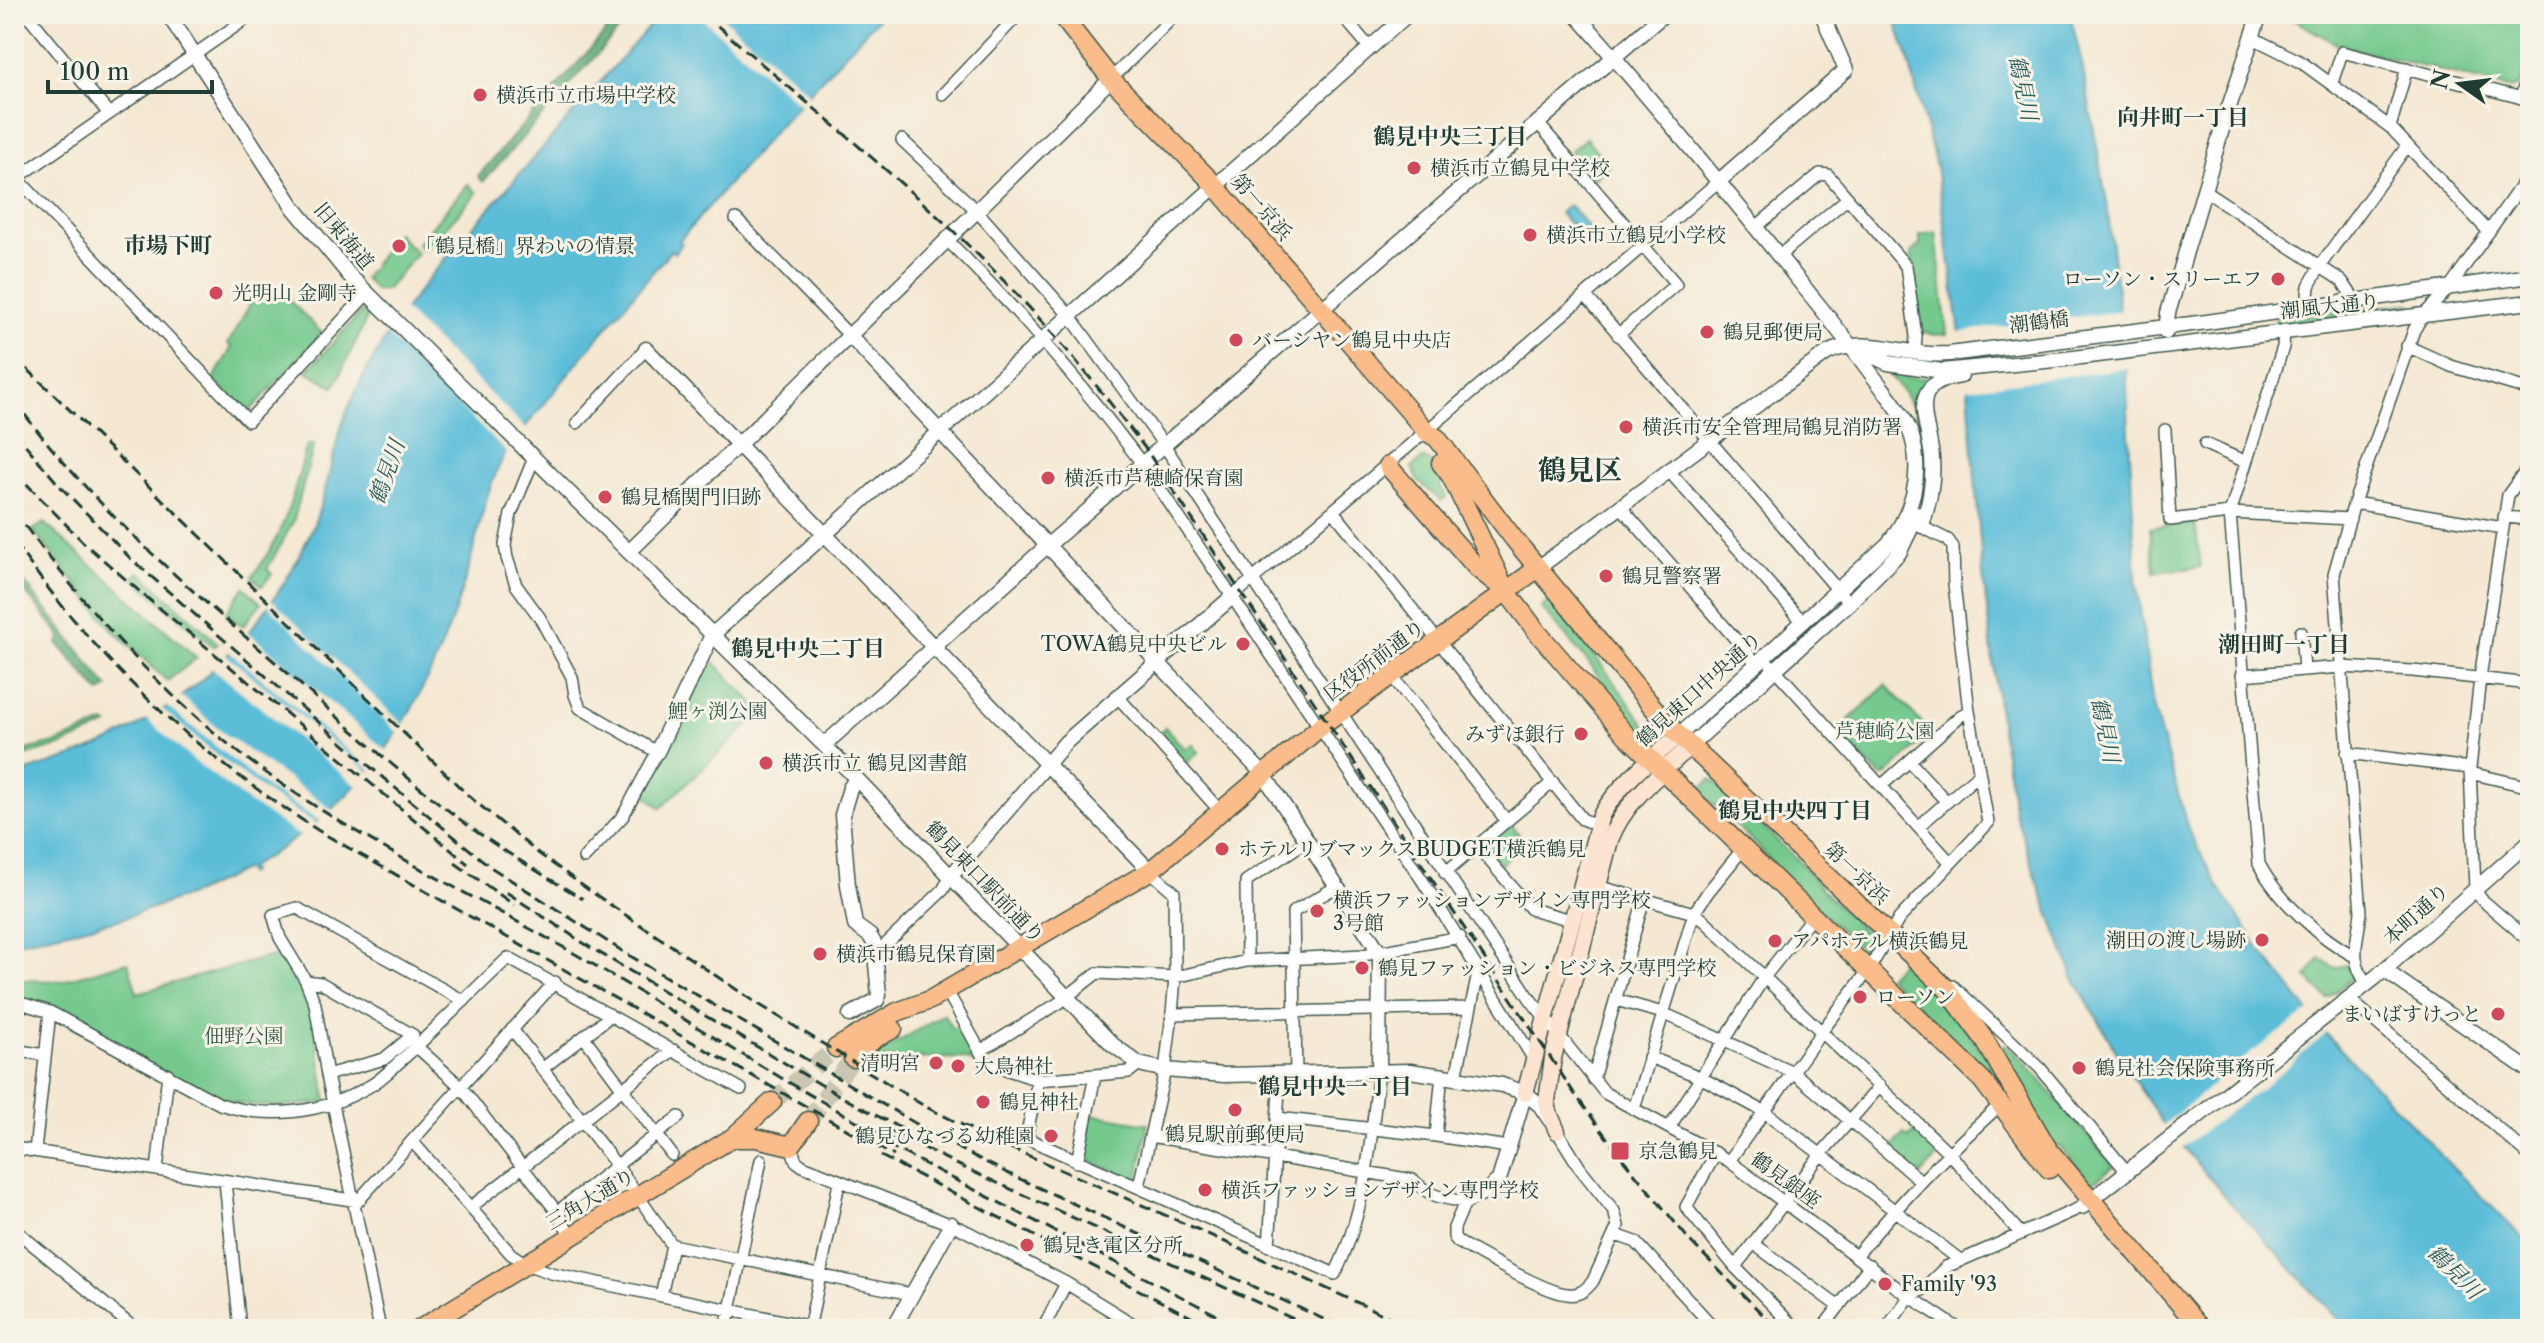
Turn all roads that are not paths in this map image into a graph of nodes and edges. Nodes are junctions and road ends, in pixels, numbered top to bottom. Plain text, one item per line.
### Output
1 (27, 14) edge
2 (168, 14) edge
3 (253, 14) edge
4 (1019, 14) edge
5 (1060, 14) edge
6 (1176, 14) edge
7 (1341, 14) edge
8 (1408, 14) edge
9 (1576, 14) edge
10 (1664, 14) edge
11 (1822, 14) edge
12 (2260, 14) edge
13 (2251, 37) junction
14 (1370, 48) junction
15 (195, 53) junction
16 (1614, 57) junction
17 (2530, 66) edge
18 (2407, 68) junction
19 (1111, 79) junction
20 (2332, 83) junction
21 (943, 94) dead end
22 (2526, 99) edge
23 (109, 114) junction
24 (1537, 122) junction
25 (2390, 127) junction
26 (902, 140) dead end
27 (2407, 146) junction
28 (2530, 173) edge
29 (1719, 181) junction
30 (1214, 186) junction
31 (2204, 190) junction
32 (1848, 198) junction
33 (976, 210) junction
34 (736, 219) dead end
35 (1756, 227) junction
36 (2489, 232) junction
37 (946, 239) junction
38 (1644, 246) junction
39 (1779, 256) junction
40 (2319, 267) junction
41 (2530, 276) edge
42 (2449, 288) junction
43 (367, 294) junction
44 (2530, 294) edge
45 (1585, 295) junction
46 (2354, 299) junction
47 (2530, 302) edge
48 (2307, 306) junction
49 (1321, 309) junction
50 (1070, 316) junction
51 (2422, 317) junction
52 (2166, 326) junction
53 (2284, 330) junction
54 (2135, 331) joint
55 (2268, 332) junction
56 (849, 335) junction
57 (1618, 335) junction
58 (1044, 340) junction
59 (2165, 345) junction
60 (2407, 346) junction
61 (1853, 347) junction
62 (646, 349) joint
63 (2134, 349) joint
64 (1915, 351) junction
65 (1862, 359) junction
66 (1952, 374) junction
67 (2530, 390) edge
68 (577, 423) dead end
69 (2165, 430) dead end
70 (939, 432) junction
71 (1427, 432) junction
72 (1709, 440) junction
73 (738, 444) junction
74 (2205, 444) dead end
75 (1164, 445) junction
76 (531, 455) junction
77 (2246, 462) junction
78 (1143, 464) junction
79 (2530, 465) edge
80 (1388, 466) junction
81 (1668, 470) junction
82 (2354, 503) junction
83 (1620, 506) junction
84 (1333, 511) junction
85 (2230, 513) junction
86 (2350, 519) junction
87 (2530, 519) edge
88 (2504, 522) junction
89 (1922, 527) junction
90 (827, 535) junction
91 (1047, 546) junction
92 (629, 552) junction
93 (1899, 553) junction
94 (1538, 568) junction
95 (1252, 580) junction
96 (1506, 591) junction
97 (1838, 591) junction
98 (1232, 597) junction
99 (1849, 603) junction
100 (1803, 622) junction
101 (2301, 632) dead end
102 (712, 635) junction
103 (1437, 640) junction
104 (934, 645) junction
105 (1158, 661) junction
106 (1760, 661) junction
107 (2341, 667) junction
108 (2304, 669) junction
109 (1775, 670) junction
110 (1391, 675) junction
111 (2242, 675) junction
112 (2480, 678) junction
113 (2530, 684) edge
114 (1118, 697) junction
115 (1969, 711) junction
116 (1340, 713) junction
117 (1319, 728) junction
118 (1685, 740) junction
119 (824, 745) junction
120 (657, 752) junction
121 (2347, 753) junction
122 (1909, 761) junction
123 (1048, 764) junction
124 (1657, 765) junction
125 (2470, 771) junction
126 (1979, 774) junction
127 (1264, 775) junction
128 (856, 779) junction
129 (1553, 782) junction
130 (1881, 786) junction
131 (2530, 787) edge
132 (1946, 801) junction
133 (1221, 812) junction
134 (1506, 820) junction
135 (1596, 825) junction
136 (1918, 827) junction
137 (1613, 832) junction
138 (1308, 840) junction
139 (2530, 841) edge
140 (1477, 846) junction
141 (1742, 850) junction
142 (584, 858) dead end
143 (1951, 863) junction
144 (1150, 871) junction
145 (1444, 872) junction
146 (951, 876) junction
147 (1424, 883) junction
148 (1589, 884) junction
149 (1338, 886) junction
150 (2475, 889) junction
151 (1644, 899) junction
152 (1694, 913) junction
153 (1812, 917) junction
154 (1571, 920) junction
155 (1890, 934) junction
156 (1460, 937) junction
157 (2530, 941) edge
158 (1021, 947) junction
159 (875, 949) junction
160 (1905, 949) junction
161 (1380, 953) junction
162 (2354, 956) junction
163 (1293, 958) junction
164 (1247, 961) junction
165 (1479, 969) junction
166 (2384, 970) junction
167 (1868, 971) junction
168 (1765, 976) junction
169 (1175, 977) junction
170 (306, 981) junction
171 (555, 982) junction
172 (2367, 984) junction
173 (947, 991) junction
174 (1067, 997) junction
175 (2348, 998) junction
176 (1616, 1000) junction
177 (14, 1001) edge
178 (464, 1001) junction
179 (919, 1006) junction
180 (1470, 1008) junction
181 (1380, 1009) junction
182 (1295, 1011) junction
183 (50, 1012) junction
184 (1663, 1013) junction
185 (609, 1014) junction
186 (1172, 1014) junction
187 (850, 1015) dead end
188 (1545, 1016) junction
189 (512, 1029) junction
190 (1822, 1031) junction
191 (1559, 1032) junction
192 (584, 1037) junction
193 (1725, 1040) junction
194 (416, 1046) junction
195 (836, 1048) tunnel mouth
196 (14, 1050) edge
197 (673, 1050) junction
198 (980, 1051) junction
199 (45, 1055) junction
200 (1649, 1057) junction
201 (853, 1058) tunnel mouth
202 (1533, 1058) junction
203 (1553, 1058) junction
204 (1139, 1064) junction
205 (542, 1069) junction
206 (1165, 1070) junction
207 (1379, 1070) junction
208 (2530, 1071) edge
209 (1793, 1072) junction
210 (168, 1074) junction
211 (1296, 1074) junction
212 (327, 1075) junction
213 (1280, 1075) junction
214 (1095, 1076) junction
215 (1449, 1076) junction
216 (1700, 1077) junction
217 (1593, 1079) junction
218 (1038, 1080) junction
219 (1880, 1086) junction
220 (461, 1087) junction
221 (621, 1089) junction
222 (741, 1089) dead end
223 (1525, 1093) junction
224 (772, 1102) tunnel mouth
225 (334, 1104) junction
226 (2000, 1105) junction
227 (1634, 1109) junction
228 (1765, 1112) junction
229 (679, 1117) dead end
230 (1277, 1118) junction
231 (1850, 1120) junction
232 (581, 1121) junction
233 (808, 1121) tunnel mouth
234 (1669, 1128) junction
235 (1372, 1129) junction
236 (1557, 1131) junction
237 (657, 1135) junction
238 (1150, 1136) junction
239 (1436, 1136) junction
240 (732, 1138) junction
241 (412, 1141) junction
242 (791, 1146) junction
243 (1508, 1147) junction
244 (14, 1148) edge
245 (35, 1151) junction
246 (1948, 1152) junction
247 (1716, 1153) junction
248 (1821, 1154) junction
249 (672, 1155) dead end
250 (2530, 1156) edge
251 (1274, 1157) junction
252 (761, 1160) dead end
253 (1729, 1161) junction
254 (1077, 1162) junction
255 (522, 1166) junction
256 (617, 1166) junction
257 (157, 1170) junction
258 (1366, 1172) junction
259 (2128, 1173) junction
260 (225, 1181) junction
261 (1921, 1181) junction
262 (1139, 1186) junction
263 (838, 1188) dead end
264 (637, 1196) junction
265 (355, 1201) junction
266 (1785, 1201) junction
267 (1465, 1202) junction
268 (2086, 1204) junction
269 (471, 1207) junction
270 (1895, 1209) junction
271 (557, 1212) junction
272 (951, 1224) junction
273 (14, 1229) edge
274 (2021, 1234) junction
275 (1616, 1235) junction
276 (571, 1236) junction
277 (1754, 1244) junction
278 (672, 1245) junction
279 (1269, 1246) junction
280 (1857, 1255) junction
281 (742, 1259) junction
282 (1960, 1260) junction
283 (526, 1264) junction
284 (1870, 1265) junction
285 (1735, 1267) junction
286 (820, 1275) junction
287 (1066, 1283) junction
288 (911, 1294) junction
289 (661, 1296) junction
290 (1910, 1296) junction
291 (1839, 1307) junction
292 (731, 1311) junction
293 (814, 1328) edge
294 (135, 1329) edge
295 (240, 1329) edge
296 (380, 1329) edge
297 (420, 1329) edge
298 (726, 1329) edge
299 (893, 1329) edge
300 (1043, 1329) edge
301 (1141, 1329) edge
302 (1715, 1329) edge
303 (1796, 1329) edge
304 (1822, 1329) edge
305 (1886, 1329) edge
306 (1959, 1329) edge
307 (2186, 1329) edge
308 (2201, 1329) edge

1 - 23 street
2 - 15 street, 旧東海道
3 - 15 street
4 - 21 street
5 - 19 main road, 第一京浜
6 - 19 street
7 - 14 street
8 - 14 street
9 - 16 street, 鶴見東口中央通り
10 - 16 street
11 - 29 street
12 - 13 street
13 - 20 street
13 - 31 street
14 - 30 street
15 - 23 street
15 - 43 street, 旧東海道
16 - 24 street
16 - 29 street, 鶴見東口中央通り
17 - 22 street
18 - 20 street
18 - 22 street
18 - 25 street
19 - 30 main road, 第一京浜
19 - 33 street
20 - 25 street
23 - 43 street
24 - 38 street
24 - 49 street
25 - 27 street
26 - 33 street, 鶴見銀座
27 - 36 street
27 - 40 street
28 - 36 street
29 - 35 street, 鶴見東口中央通り
29 - 38 street
30 - 49 main road, 第一京浜
30 - 50 street
31 - 40 street
31 - 52 street
32 - 35 street
32 - 39 street
32 - 64 street
33 - 37 street
33 - 50 street, 鶴見銀座
34 - 56 street
35 - 39 street, 鶴見東口中央通り
36 - 42 street
37 - 56 street
37 - 58 street
38 - 45 street
38 - 57 street
39 - 61 street, 鶴見東口中央通り
40 - 46 street
40 - 48 street
41 - 42 street, 潮風大通り
42 - 44 street
42 - 46 street, 潮風大通り
42 - 51 street
43 - 76 street, 旧東海道
45 - 57 street
45 - 71 street
46 - 48 street, 潮風大通り
47 - 51 street, 潮風大通り
48 - 51 street
48 - 52 street, 潮風大通り
49 - 71 main road, 第一京浜
49 - 75 street
50 - 58 street
50 - 75 street, 鶴見銀座
51 - 53 street, 潮風大通り
51 - 60 street
52 - 54 street, 潮風大通り
52 - 55 street
52 - 59 street
53 - 55 street, 潮風大通り
53 - 77 street
54 - 64 street, 潮鶴橋
55 - 59 street, 潮風大通り
56 - 70 street
56 - 73 street
57 - 72 street
58 - 70 street
58 - 78 street
59 - 63 street, 潮風大通り
60 - 67 street
60 - 82 street
61 - 64 street, 潮鶴橋
61 - 65 street, 鶴見東口中央通り
61 - 66 street, 潮鶴橋
61 - 72 street, 区役所前通り
62 - 68 street
62 - 73 street
63 - 66 street, 潮鶴橋
65 - 93 street, 鶴見東口中央通り
65 - 97 street, 鶴見東口中央通り
66 - 89 street
69 - 85 street
70 - 90 street
70 - 91 street
71 - 80 street
71 - 94 main road, 第一京浜
71 - 96 main road, 第一京浜
72 - 81 street, 区役所前通り
72 - 97 street
73 - 90 street
73 - 92 street
74 - 77 street
75 - 78 street
75 - 95 street, 鶴見銀座
76 - 92 street, 鶴見東口駅前通り
76 - 120 street
77 - 85 street
78 - 91 street
78 - 98 street
79 - 88 street
80 - 84 street
80 - 96 main road
81 - 83 street, 区役所前通り
81 - 100 street
82 - 86 street
82 - 88 street
83 - 94 street, 区役所前通り
83 - 106 street
84 - 95 street
84 - 103 street
85 - 86 street
85 - 111 street
86 - 107 street
87 - 88 street
88 - 112 street
89 - 93 street
89 - 115 street
90 - 102 street
90 - 104 street
91 - 104 street
91 - 105 street
92 - 102 street, 鶴見東口駅前通り
93 - 99 street, 鶴見東口中央通り
94 - 96 main road, 区役所前通り
94 - 118 main road, 第一京浜
95 - 98 street
95 - 116 street, 鶴見銀座
96 - 103 main road, 区役所前通り
96 - 124 main road, 第一京浜
97 - 99 street
97 - 100 street, 鶴見東口中央通り
98 - 105 street
98 - 117 street
99 - 109 street, 鶴見東口中央通り
100 - 106 street, 鶴見東口中央通り
101 - 108 street
102 - 119 street, 鶴見東口駅前通り
102 - 120 street
103 - 110 main road, 区役所前通り
103 - 129 street
104 - 119 street
104 - 123 street
105 - 114 street
105 - 127 street
106 - 109 street
106 - 118 street, 鶴見東口中央通り
107 - 108 street
107 - 112 street
107 - 121 street
108 - 111 street
109 - 118 street, 鶴見東口中央通り
109 - 130 street
110 - 116 main road, 区役所前通り
110 - 134 street
111 - 162 street
112 - 113 street
112 - 125 street
114 - 123 street
114 - 133 street
115 - 122 street
115 - 126 street
116 - 117 main road, 区役所前通り
116 - 145 street, 鶴見銀座
117 - 127 main road, 区役所前通り
117 - 147 street
118 - 124 main road, 鶴見東口中央通り
118 - 155 main road, 第一京浜
119 - 128 street, 鶴見東口駅前通り
120 - 142 street
121 - 125 street
121 - 162 street
122 - 130 street
122 - 132 street
123 - 144 street
123 - 146 street
124 - 135 main road, 鶴見東口中央通り
124 - 137 main road, 鶴見東口中央通り
124 - 141 main road, 第一京浜
125 - 131 street
125 - 150 street
126 - 132 street
126 - 143 street
127 - 133 main road, 区役所前通り
127 - 138 street
128 - 146 street, 鶴見東口駅前通り
128 - 159 street
129 - 134 street
129 - 135 street
130 - 136 street
132 - 136 street
133 - 144 main road, 区役所前通り
134 - 140 street
135 - 137 street
135 - 148 main road, 鶴見東口中央通り
136 - 143 street
137 - 148 main road, 鶴見東口中央通り
138 - 149 street
138 - 164 street
139 - 150 street, 本町通り
140 - 145 street
140 - 154 street
141 - 152 street
141 - 153 main road, 第一京浜
143 - 155 street
144 - 158 main road, 区役所前通り
144 - 169 street
145 - 147 street
145 - 188 street, 鶴見銀座
146 - 158 street, 鶴見東口駅前通り
146 - 159 street
147 - 156 street
148 - 151 street
148 - 154 main road, 鶴見東口中央通り
148 - 191 main road, 鶴見東口中央通り
149 - 161 street
149 - 163 street
150 - 157 street
150 - 166 street, 本町通り
151 - 152 street
151 - 176 street
152 - 168 street
152 - 184 street
153 - 167 main road, 第一京浜
153 - 168 street
154 - 188 main road, 鶴見東口中央通り
155 - 160 main road, 第一京浜
155 - 167 street
156 - 161 street
156 - 165 street
158 - 173 main road, 区役所前通り
158 - 174 street, 鶴見東口駅前通り
159 - 187 street
160 - 259 street
160 - 268 main road, 第一京浜
161 - 163 street
161 - 181 street
162 - 172 street
163 - 164 street
163 - 182 street
164 - 169 street
165 - 180 street
165 - 202 street
166 - 172 street, 本町通り
166 - 208 street
167 - 190 street
167 - 226 main road, 第一京浜
168 - 190 street
168 - 193 street
169 - 174 street
169 - 186 street
170 - 178 street
170 - 212 street
170 - 212 street
171 - 178 street
171 - 185 street
171 - 189 street
172 - 175 street, 本町通り
173 - 179 main road, 区役所前通り
173 - 198 street
174 - 198 street
174 - 204 street, 鶴見東口駅前通り
175 - 250 street
175 - 259 street, 本町通り
176 - 184 street
176 - 217 street
177 - 183 street
178 - 194 street
179 - 195 main road, 区役所前通り
179 - 201 main road, 区役所前通り
180 - 181 street
180 - 215 street
181 - 182 street
181 - 207 street
182 - 186 street
182 - 211 street
183 - 199 street
183 - 210 street
184 - 193 street
184 - 200 street
185 - 192 street
185 - 197 street
186 - 206 street
188 - 191 street, 鶴見銀座
188 - 202 main road, 鶴見東口中央通り
189 - 205 street
189 - 220 street
190 - 209 street
190 - 219 street
191 - 203 main road, 鶴見東口中央通り
191 - 217 street, 鶴見銀座
192 - 205 street
192 - 221 street
193 - 209 street
193 - 216 street
194 - 220 street
194 - 225 street
196 - 199 street
197 - 221 street
197 - 222 street
198 - 218 street
199 - 245 street
200 - 216 street
200 - 227 street
202 - 223 main road, 鶴見東口中央通り
203 - 223 main road
203 - 236 main road, 鶴見東口中央通り
204 - 206 street, 鶴見東口駅前通り
204 - 214 street
205 - 232 street
206 - 213 street, 鶴見東口駅前通り
206 - 238 street
207 - 211 street, 鶴見東口駅前通り
207 - 215 street, 鶴見東口駅前通り
207 - 235 street
209 - 228 street
209 - 231 street
210 - 225 street
210 - 257 street
211 - 213 street, 鶴見東口駅前通り
212 - 225 street
213 - 230 street
214 - 218 street
214 - 254 street
215 - 223 street, 鶴見東口駅前通り
215 - 239 street
216 - 228 street
216 - 234 street
217 - 227 street, 鶴見銀座
218 - 254 street
219 - 231 street
219 - 246 street
220 - 241 street
220 - 255 street
221 - 232 street
221 - 237 street
223 - 236 street
223 - 243 street
224 - 240 main road
225 - 265 street
226 - 246 street
226 - 268 main road, 第一京浜
227 - 234 street, 鶴見銀座
228 - 248 street
228 - 253 street
229 - 237 street
230 - 235 street
230 - 251 street
231 - 248 street
231 - 261 street
232 - 255 street
232 - 256 street
233 - 242 main road
234 - 247 street, 鶴見銀座
235 - 239 street
235 - 258 street
236 - 275 street
237 - 249 street
237 - 256 street
238 - 251 street
238 - 262 street
239 - 243 street
240 - 242 main road
240 - 264 main road, 三角大通り
241 - 265 street
241 - 269 street
242 - 272 street
243 - 267 street
244 - 245 street
245 - 257 street
246 - 261 street
246 - 274 street
247 - 253 street, 鶴見銀座
247 - 285 street
248 - 266 street
248 - 270 street
251 - 258 street
251 - 279 street
252 - 281 street
253 - 266 street, 鶴見銀座
254 - 262 street
255 - 269 street
255 - 271 street
256 - 264 street
256 - 271 street
257 - 260 street
258 - 267 street
258 - 279 street
259 - 268 street, 本町通り
260 - 265 street
260 - 295 street
261 - 270 street
262 - 279 street
263 - 286 street
264 - 276 main road, 三角大通り
264 - 278 street
265 - 296 street
266 - 277 street
266 - 280 street, 鶴見銀座
267 - 275 street
268 - 274 street
268 - 307 main road, 第一京浜
268 - 308 main road, 第一京浜
269 - 283 street
270 - 280 street
270 - 282 street
271 - 276 street
272 - 287 street
272 - 288 street
273 - 294 street
274 - 282 street
275 - 302 street
276 - 283 main road, 三角大通り
277 - 285 street
277 - 291 street
278 - 281 street
278 - 289 street
280 - 284 street, 鶴見銀座
281 - 286 street
281 - 292 street
282 - 290 street
283 - 289 street
283 - 297 main road, 三角大通り
284 - 290 street, 鶴見銀座
284 - 291 street
285 - 303 street
286 - 288 street
286 - 293 street
287 - 300 street
287 - 301 street
288 - 299 street
289 - 292 street
290 - 305 street
290 - 306 street, 鶴見銀座
291 - 304 street
292 - 293 street
292 - 298 street

